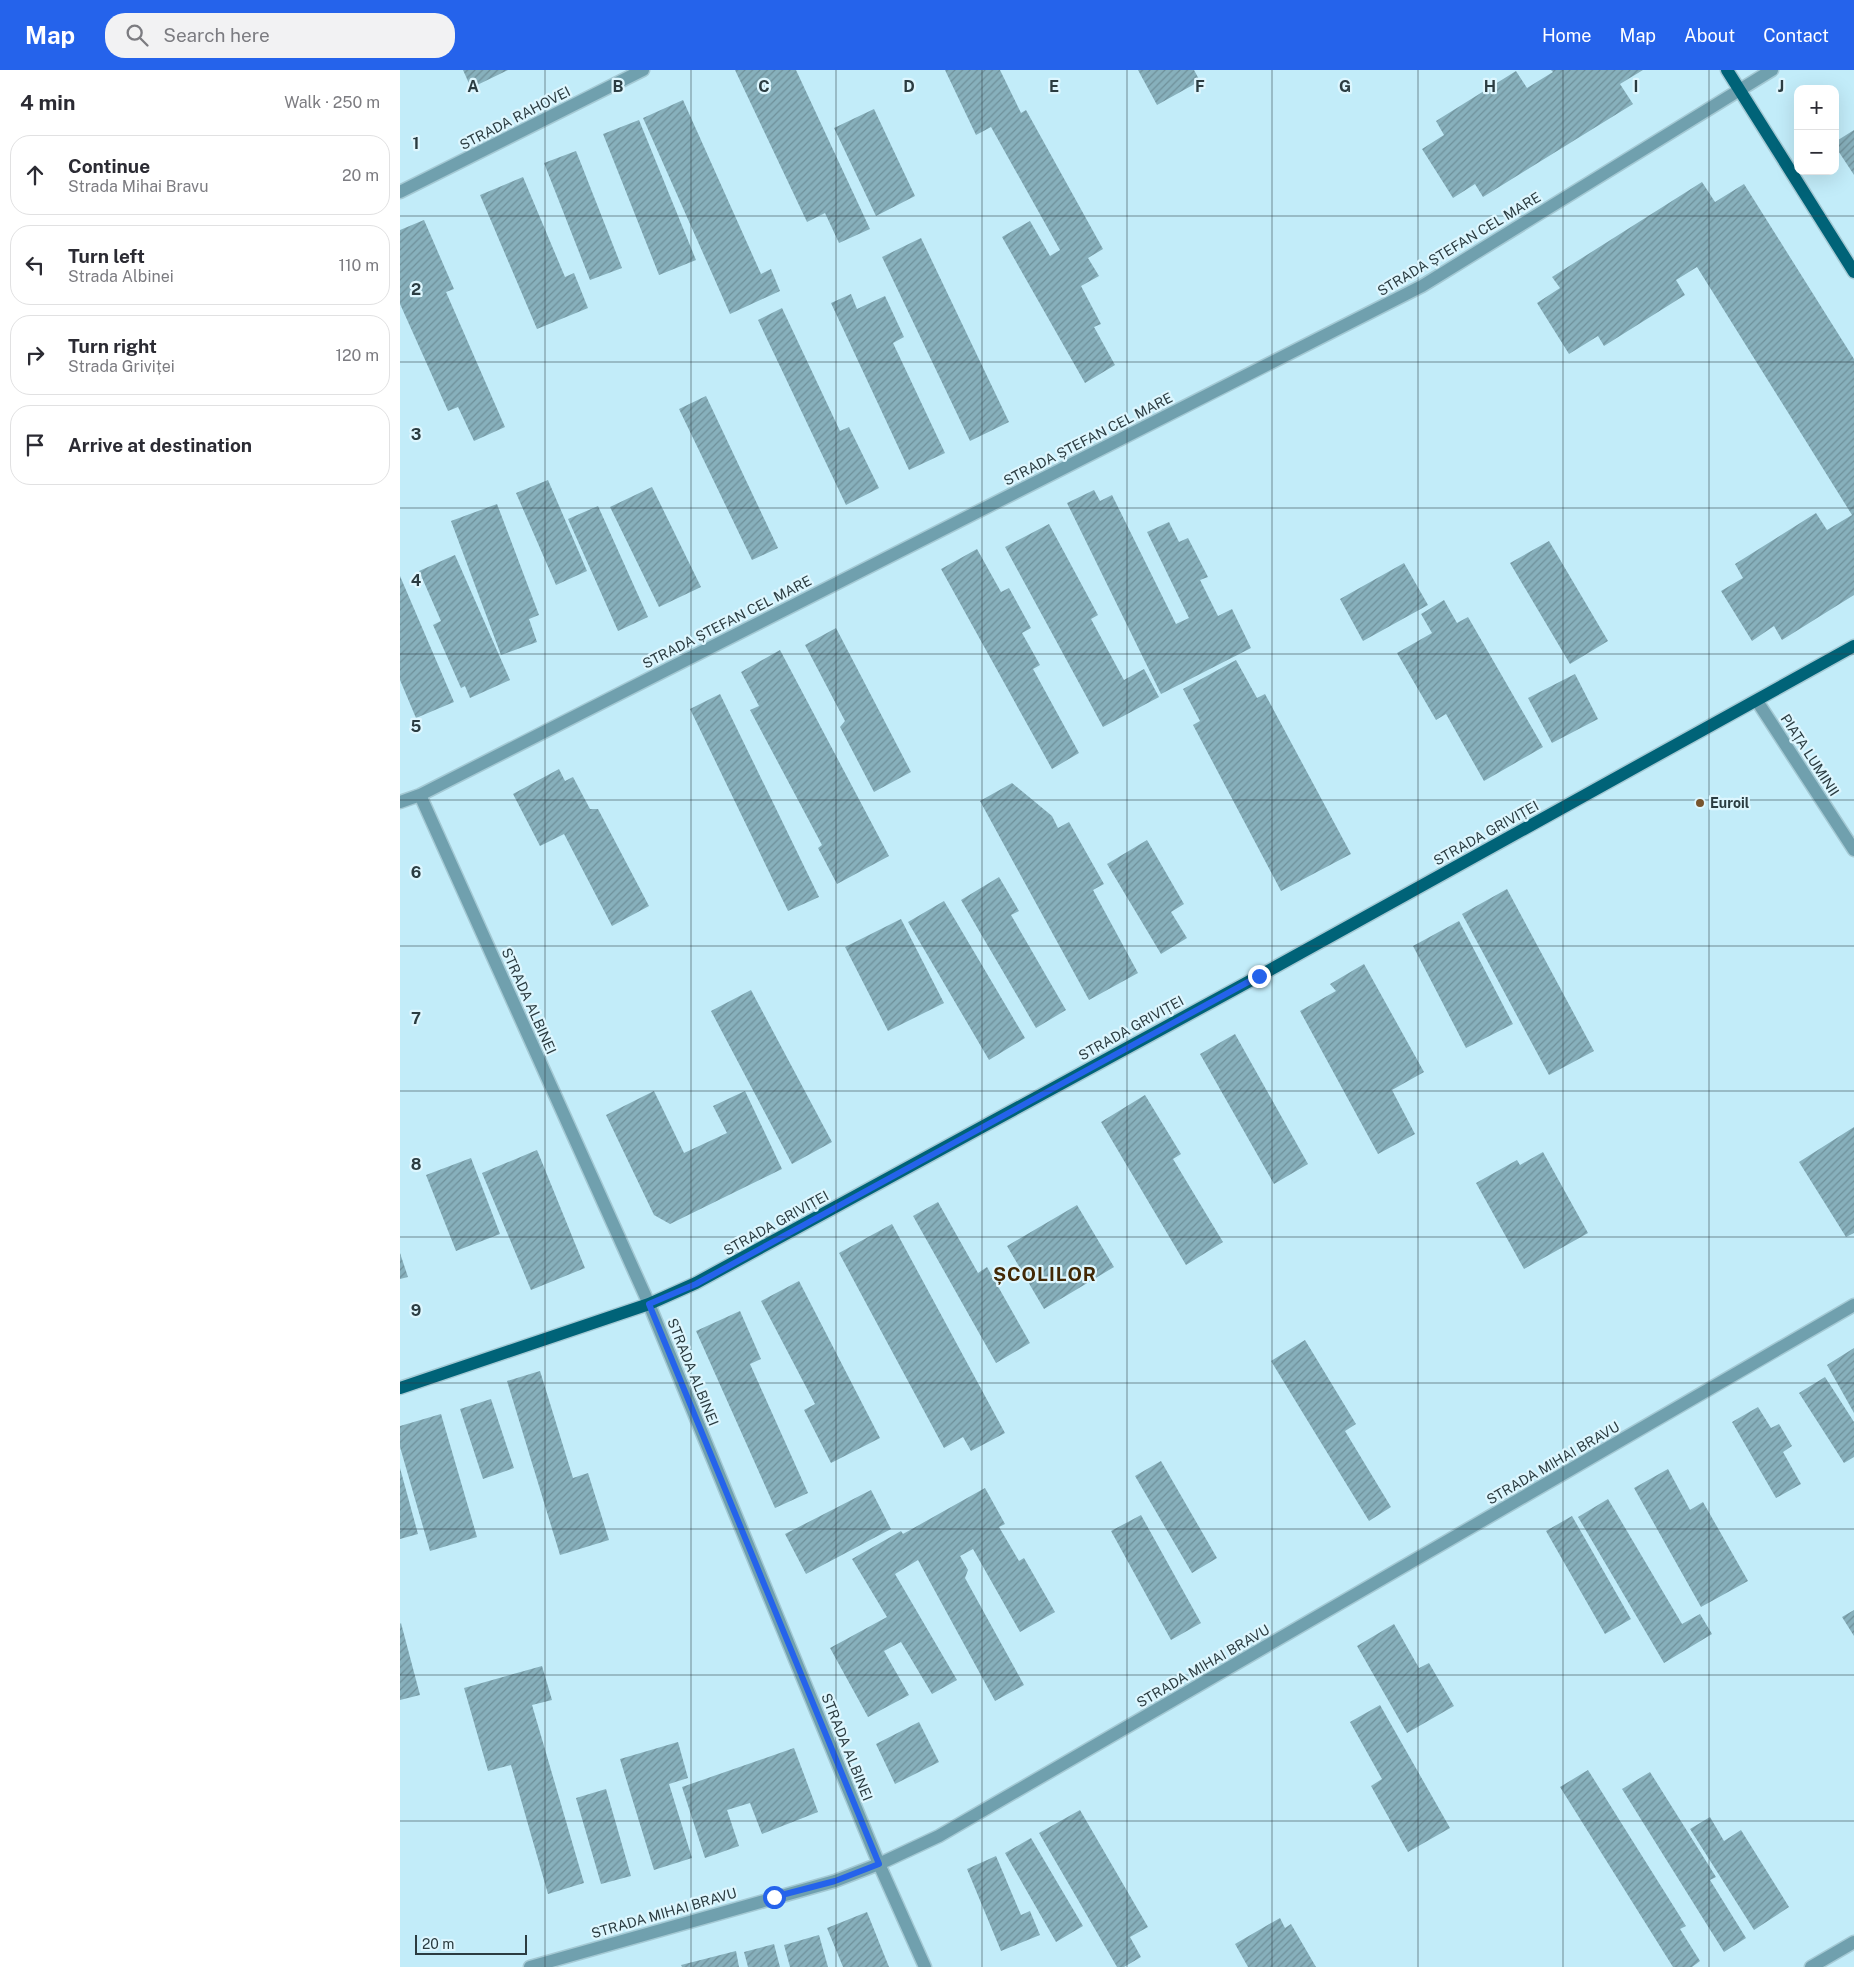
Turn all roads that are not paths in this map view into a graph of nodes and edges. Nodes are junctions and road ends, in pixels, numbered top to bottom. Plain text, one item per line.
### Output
1 (644, 70) edge
2 (1727, 70) edge
3 (1772, 70) edge
4 (1740, 90) junction
5 (400, 192) edge
6 (1854, 272) edge
7 (1854, 646) edge
8 (1758, 700) junction
9 (420, 795) junction
10 (400, 802) edge
11 (1854, 850) edge
12 (649, 1304) junction
13 (1854, 1305) edge
14 (400, 1388) edge
15 (879, 1864) junction
16 (1854, 1942) edge
17 (530, 1967) edge
18 (925, 1967) edge
19 (1811, 1967) edge

1 - 5 street, STRADA RAHOVEI
2 - 4 main road
3 - 4 street, STRADA ȘTEFAN CEL MARE
4 - 6 main road
4 - 9 street, STRADA ȘTEFAN CEL MARE
7 - 8 main road, STRADA GRIVIȚEI
8 - 11 street, PIAȚA LUMINII
8 - 12 main road, STRADA GRIVIȚEI
9 - 10 street, STRADA ȘTEFAN CEL MARE
9 - 12 street, STRADA ALBINEI
12 - 14 main road, STRADA GRIVIȚEI
12 - 15 street, STRADA ALBINEI
13 - 15 street, STRADA MIHAI BRAVU
15 - 17 street, STRADA MIHAI BRAVU
15 - 18 street, STRADA ALBINEI
16 - 19 street

